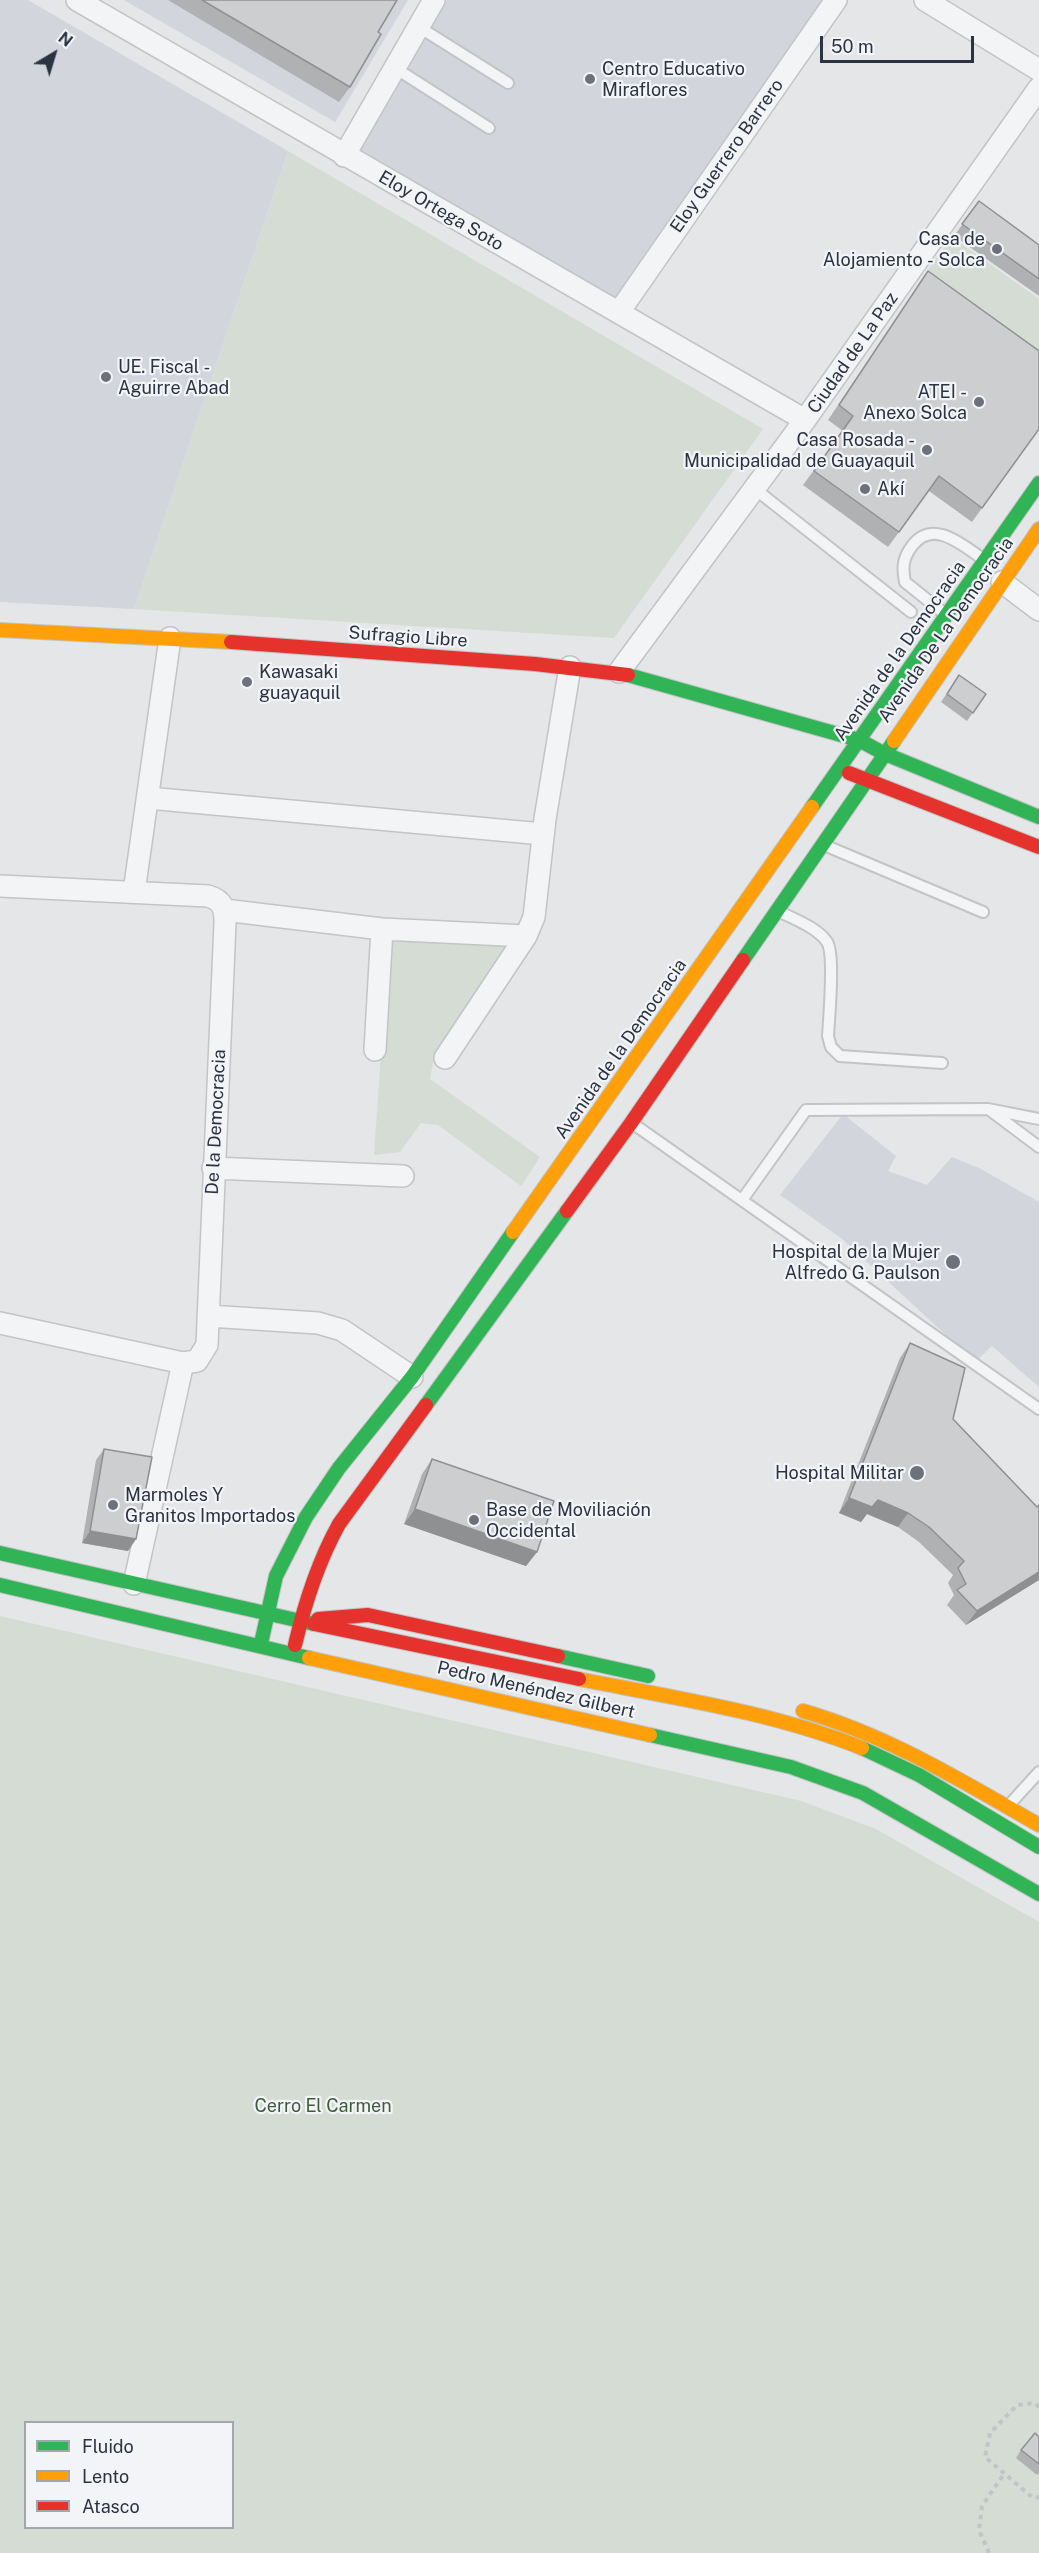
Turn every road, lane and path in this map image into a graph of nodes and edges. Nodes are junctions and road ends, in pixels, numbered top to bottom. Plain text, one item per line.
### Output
1 (77, 0) edge
2 (434, 0) edge
3 (836, 0) edge
4 (925, 0) edge
5 (419, 27) junction
6 (395, 68) junction
7 (1039, 70) edge
8 (508, 83) dead end
9 (1039, 88) edge
10 (489, 128) dead end
11 (344, 156) junction
12 (619, 312) junction
13 (805, 420) junction
14 (1039, 483) edge
15 (755, 489) junction
16 (1039, 529) edge
17 (985, 561) junction
18 (1002, 582) junction
19 (1039, 609) edge
20 (910, 612) dead end
21 (947, 616) junction
22 (0, 630) edge
23 (170, 638) junction
24 (570, 667) junction
25 (619, 672) junction
26 (806, 726) junction
27 (859, 741) junction
28 (819, 743) dead end
29 (883, 753) junction
30 (837, 764) junction
31 (865, 780) junction
32 (147, 798) junction
33 (1039, 817) edge
34 (543, 834) junction
35 (821, 844) junction
36 (1039, 847) edge
37 (0, 886) edge
38 (134, 892) junction
39 (224, 910) junction
40 (777, 910) junction
41 (983, 912) dead end
42 (382, 929) junction
43 (526, 936) junction
44 (375, 1050) dead end
45 (445, 1058) dead end
46 (942, 1063) dead end
47 (988, 1109) junction
48 (1039, 1119) edge
49 (631, 1123) junction
50 (1039, 1147) edge
51 (213, 1168) junction
52 (403, 1176) dead end
53 (742, 1200) junction
54 (208, 1316) junction
55 (0, 1323) edge
56 (183, 1364) junction
57 (412, 1377) junction
58 (1039, 1409) edge
59 (0, 1553) edge
60 (134, 1584) junction
61 (0, 1585) edge
62 (267, 1614) junction
63 (300, 1620) junction
64 (261, 1647) junction
65 (293, 1654) junction
66 (665, 1680) dead end
67 (711, 1690) dead end
68 (734, 1695) dead end
69 (786, 1707) dead end
70 (874, 1735) junction
71 (1039, 1772) edge
72 (921, 1777) junction
73 (1007, 1807) junction
74 (995, 1821) junction
75 (1039, 1825) edge
76 (1039, 1847) edge
77 (1039, 1894) edge
78 (1039, 2407) edge
79 (1004, 2474) junction
80 (1039, 2497) edge
81 (988, 2553) edge

1 - 11 street, Eloy Ortega Soto
2 - 5 street
3 - 12 street, Eloy Guerrero Barrero
4 - 7 street
5 - 6 street
5 - 8 lane
6 - 10 lane
6 - 11 street
9 - 13 street, Ciudad de La Paz
11 - 12 street, Eloy Ortega Soto
12 - 13 street, Eloy Ortega Soto
13 - 15 street, Ciudad de La Paz
14 - 17 street, Avenida de la Democracia
15 - 20 lane
15 - 25 street, Ciudad de La Paz
16 - 18 street, Avenida De La Democracia
17 - 21 street, Avenida de la Democracia
17 - 21 lane
18 - 19 street
18 - 29 street, Avenida De La Democracia
21 - 27 street, Avenida de la Democracia
22 - 23 street, Sufragio Libre
23 - 24 street, Sufragio Libre
23 - 32 street
24 - 25 street, Sufragio Libre
24 - 34 street
25 - 26 street, Sufragio Libre
26 - 27 street, Sufragio Libre
26 - 28 street
27 - 29 street, Sufragio Libre
27 - 30 street, Avenida de la Democracia
29 - 31 street
29 - 33 street, Sufragio Libre
30 - 31 street
30 - 57 street, Avenida de la Democracia
31 - 35 street
31 - 36 street
32 - 34 street
32 - 38 street
34 - 43 street
35 - 40 street
35 - 41 lane
37 - 38 street
38 - 39 street
39 - 42 street
39 - 51 street, De la Democracia
40 - 46 lane
40 - 49 street
42 - 43 street
42 - 44 street
43 - 45 street
47 - 48 lane
47 - 50 lane
47 - 53 lane
49 - 53 lane
49 - 63 street
51 - 52 street
51 - 54 street, De la Democracia
53 - 58 lane
54 - 56 street, De la Democracia
54 - 57 street
55 - 56 street
56 - 60 street
57 - 62 street, Avenida de la Democracia
59 - 60 street, Pedro Menéndez Gilbert
60 - 62 street, Pedro Menéndez Gilbert
61 - 64 street, Pedro Menéndez Gilbert
62 - 63 street, Pedro Menéndez Gilbert
62 - 64 street, Avenida de la Democracia
63 - 65 street
63 - 66 street, Pedro Menéndez Gilbert
63 - 72 street, Pedro Menéndez Gilbert
64 - 65 street, Pedro Menéndez Gilbert
65 - 77 street, Pedro Menéndez Gilbert
67 - 68 street
69 - 70 street
70 - 72 street
70 - 73 street
71 - 73 lane
72 - 74 street, Pedro Menéndez Gilbert
73 - 74 lane
73 - 75 street
74 - 76 street, Pedro Menéndez Gilbert
78 - 79 path
79 - 80 path
79 - 81 path

